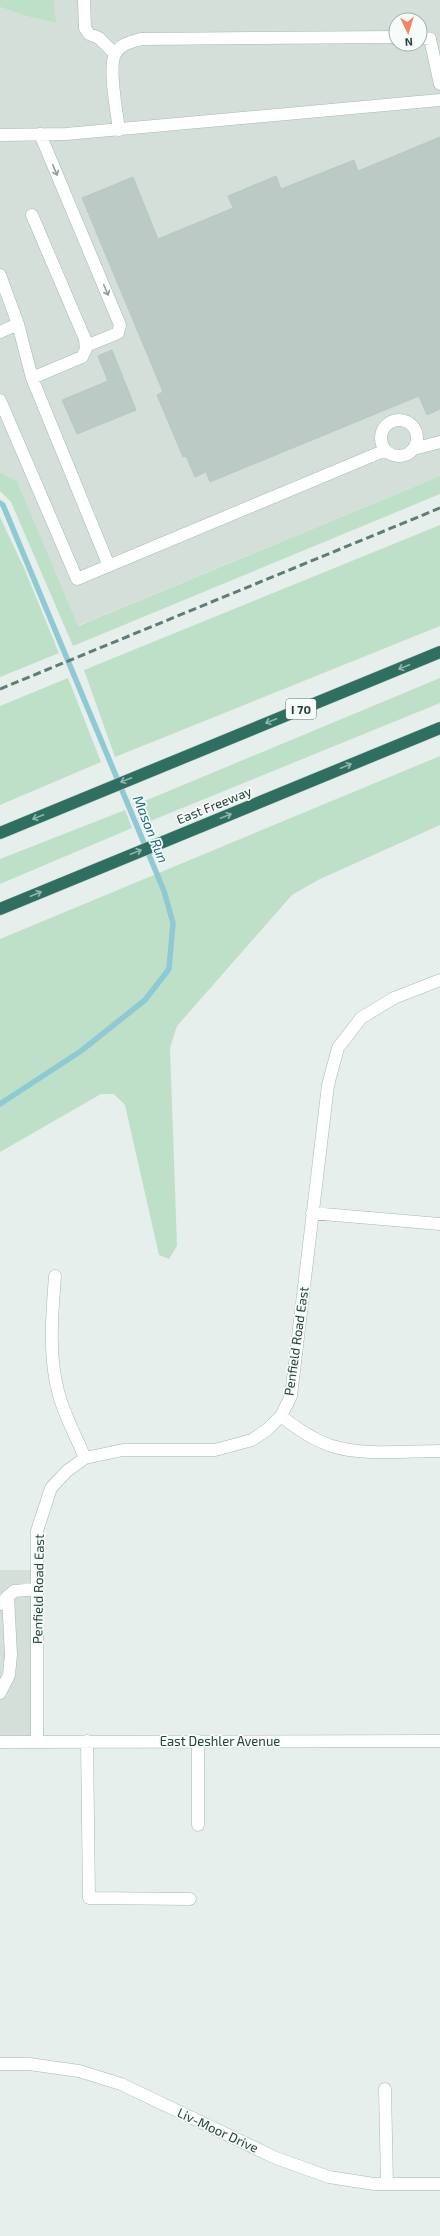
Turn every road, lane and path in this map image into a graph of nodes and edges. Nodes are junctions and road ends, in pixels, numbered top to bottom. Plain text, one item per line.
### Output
1 (84, 0) edge
2 (388, 37) edge
3 (430, 38) edge
4 (115, 54) junction
5 (440, 84) edge
6 (440, 100) edge
7 (119, 130) junction
8 (40, 134) junction
9 (0, 135) edge
10 (32, 215) dead end
11 (0, 275) edge
12 (18, 324) junction
13 (0, 332) edge
14 (86, 346) junction
15 (32, 378) junction
16 (0, 400) edge
17 (440, 442) edge
18 (413, 449) junction
19 (386, 450) junction
20 (109, 566) junction
21 (440, 652) edge
22 (440, 728) edge
23 (0, 832) edge
24 (0, 909) edge
25 (440, 980) edge
26 (312, 1213) junction
27 (440, 1224) edge
28 (55, 1276) dead end
29 (281, 1416) junction
30 (440, 1451) edge
31 (85, 1458) junction
32 (37, 1589) junction
33 (4, 1600) edge
34 (0, 1693) edge
35 (198, 1741) junction
36 (440, 1741) edge
37 (0, 1742) edge
38 (37, 1742) junction
39 (87, 1742) junction
40 (198, 1825) dead end
41 (190, 1899) dead end
42 (0, 2064) edge
43 (385, 2089) dead end
44 (386, 2184) junction
45 (440, 2184) edge

1 - 4 street
2 - 4 street
3 - 5 street
4 - 7 street
6 - 7 street
7 - 8 street
8 - 9 street
8 -> 14 street
10 - 14 street
11 - 12 street
12 - 13 street
12 - 15 street
14 - 15 street
15 - 20 street
16 - 20 street
17 - 18 street
18 - 19 street
18 - 19 street
19 - 20 street
21 -> 23 highway, I 70
24 -> 22 highway, East Freeway
25 - 26 street, Penfield Road East
26 - 27 street
26 - 29 street, Penfield Road East
28 - 31 street
29 - 30 street
29 - 31 street, Penfield Road East
31 - 32 street, Penfield Road East
32 - 33 street
32 - 38 street, Penfield Road East
33 - 34 street
35 - 36 street, East Deshler Avenue
35 - 39 street, East Deshler Avenue
35 - 40 street
37 - 38 street, East Deshler Avenue
38 - 39 street, East Deshler Avenue
39 - 41 street
42 - 44 street, Liv-Moor Drive
43 - 44 street
44 - 45 street, Liv-Moor Drive

